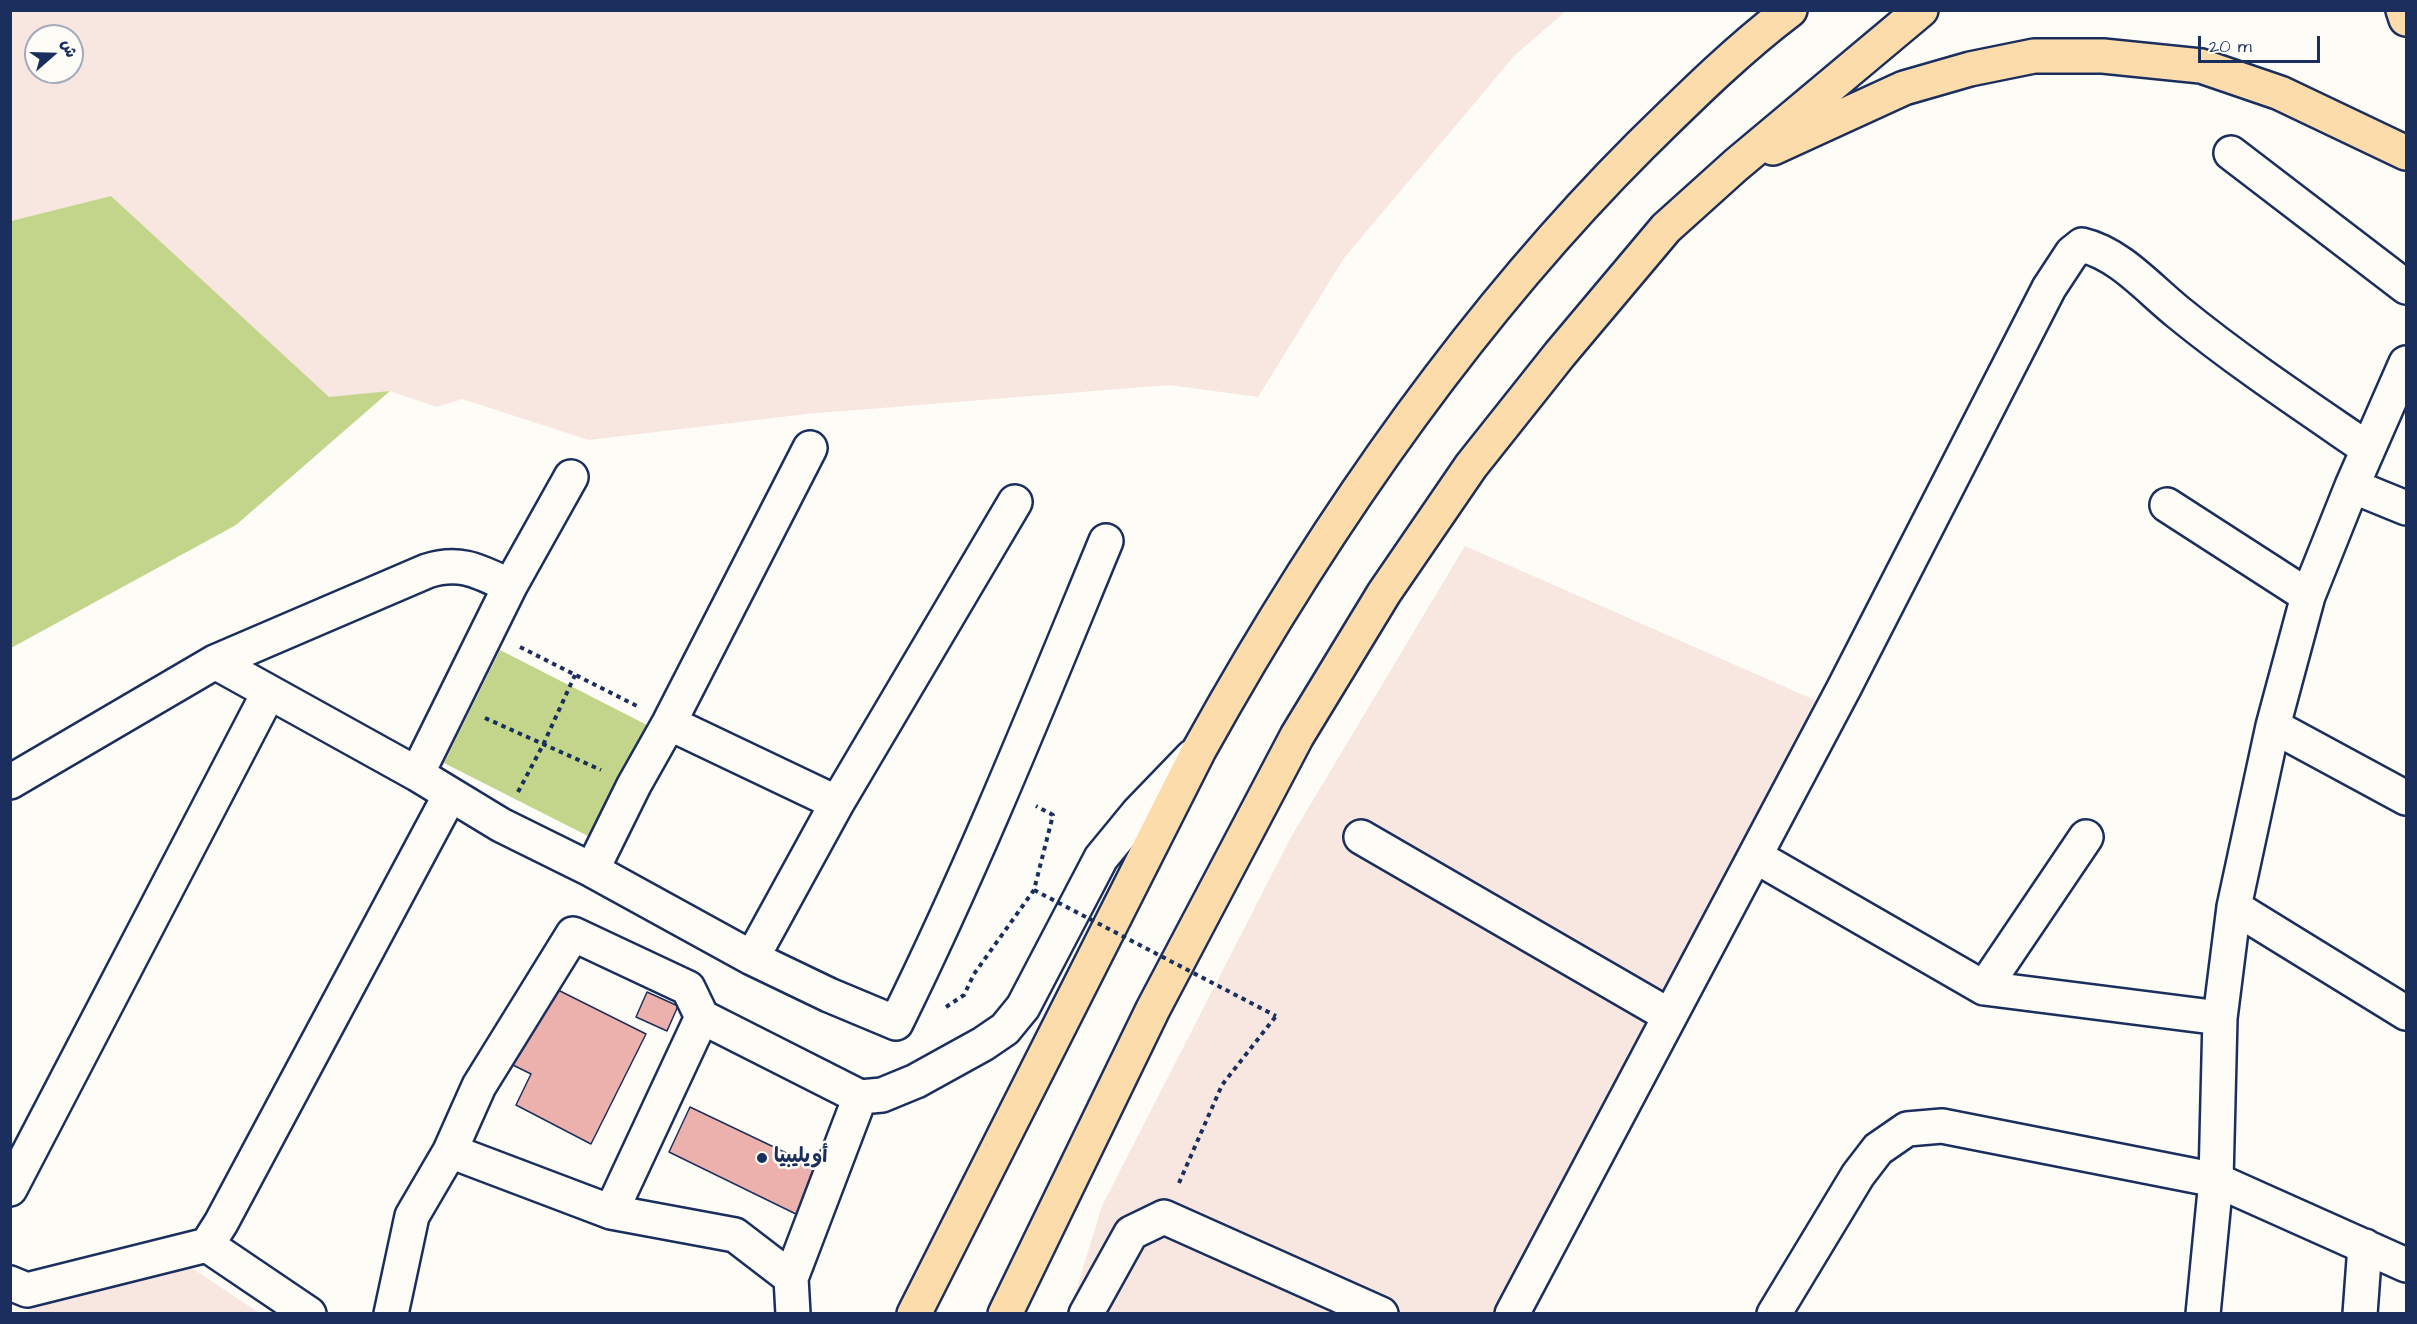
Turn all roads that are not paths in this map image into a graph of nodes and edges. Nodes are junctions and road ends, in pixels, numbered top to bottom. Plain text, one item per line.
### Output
1 (1791, 10) edge
2 (1921, 10) edge
3 (2403, 10) edge
4 (2406, 20) edge
5 (2231, 153) dead end
6 (2406, 153) edge
7 (1736, 165) junction
8 (2406, 287) edge
9 (2406, 363) edge
10 (810, 448) dead end
11 (2368, 449) junction
12 (572, 477) dead end
13 (2352, 486) junction
14 (1015, 502) dead end
15 (2168, 505) dead end
16 (2406, 508) edge
17 (1106, 541) dead end
18 (510, 586) junction
19 (2308, 596) junction
20 (215, 662) junction
21 (269, 692) junction
22 (669, 723) junction
23 (2272, 726) junction
24 (1199, 750) junction
25 (417, 774) junction
26 (10, 782) edge
27 (450, 795) junction
28 (2406, 798) edge
29 (837, 803) junction
30 (1361, 837) dead end
31 (2086, 837) dead end
32 (1755, 856) junction
33 (592, 870) junction
34 (2234, 907) junction
35 (752, 958) junction
36 (1984, 988) junction
37 (2406, 1013) edge
38 (1670, 1016) junction
39 (702, 1017) junction
40 (2220, 1018) junction
41 (860, 1096) junction
42 (450, 1152) junction
43 (2216, 1180) junction
44 (10, 1189) edge
45 (611, 1212) junction
46 (207, 1245) junction
47 (2365, 1246) junction
48 (2406, 1265) edge
49 (791, 1278) junction
50 (10, 1283) edge
51 (309, 1314) edge
52 (391, 1314) edge
53 (793, 1314) edge
54 (914, 1314) edge
55 (1005, 1314) edge
56 (1086, 1314) edge
57 (1382, 1314) edge
58 (1512, 1314) edge
59 (1774, 1314) edge
60 (2204, 1314) edge
61 (2360, 1314) edge

1 - 24 highway
2 - 7 highway
3 - 4 highway
5 - 8 street
6 - 7 highway
7 - 55 highway
9 - 11 street
10 - 22 street
11 - 13 street
11 - 32 street
12 - 18 street
13 - 16 street
13 - 19 street
14 - 29 street
15 - 19 street
17 - 35 street
18 - 20 street
18 - 25 street
19 - 23 street
20 - 21 street
20 - 26 street
21 - 25 street
21 - 44 street
22 - 29 street
22 - 33 street
23 - 28 street
23 - 34 street
24 - 41 street
24 - 54 highway
25 - 27 street
27 - 33 street
27 - 46 street
29 - 35 street
30 - 38 street
31 - 36 street
32 - 36 street
32 - 38 street
33 - 35 street
34 - 37 street
34 - 40 street
36 - 40 street
38 - 58 street
39 - 41 street
39 - 42 street
39 - 45 street
40 - 43 street
41 - 49 street
42 - 45 street
42 - 52 street
43 - 47 street
43 - 59 street
43 - 60 street
45 - 49 street
46 - 50 street
46 - 51 street
47 - 48 street
47 - 61 street
49 - 53 street
56 - 57 street

